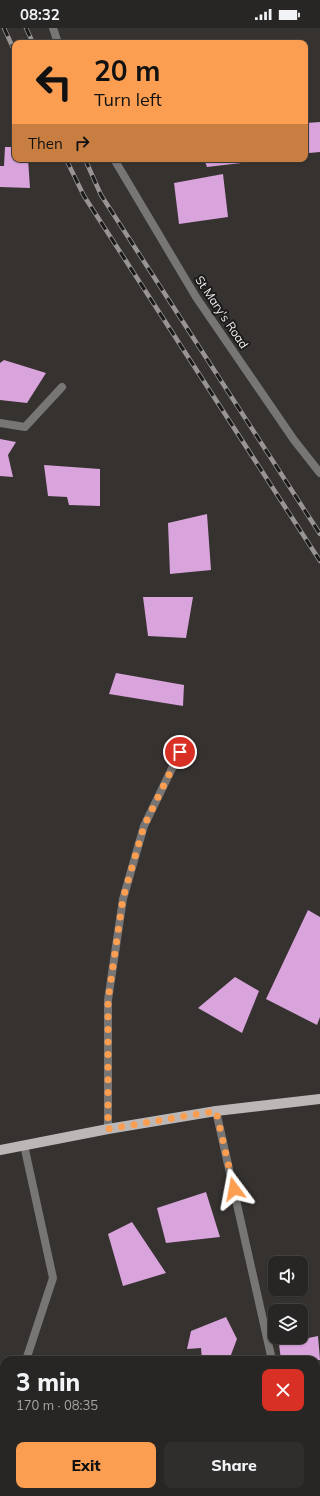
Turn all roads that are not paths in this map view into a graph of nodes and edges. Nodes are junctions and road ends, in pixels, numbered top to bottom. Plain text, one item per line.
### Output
1 (53, 28) edge
2 (57, 40) edge
3 (116, 162) edge
4 (62, 387) dead end
5 (0, 423) edge
6 (320, 473) edge
7 (180, 752) dead end
8 (320, 1100) edge
9 (216, 1111) junction
10 (108, 1129) junction
11 (24, 1145) junction
12 (0, 1150) edge
13 (27, 1356) edge
14 (271, 1356) edge

1 - 2 street
3 - 6 street, St Mary's Road
4 - 5 street
7 - 10 street
8 - 9 main road
9 - 10 main road
9 - 14 street
10 - 11 main road
11 - 12 main road
11 - 13 street

